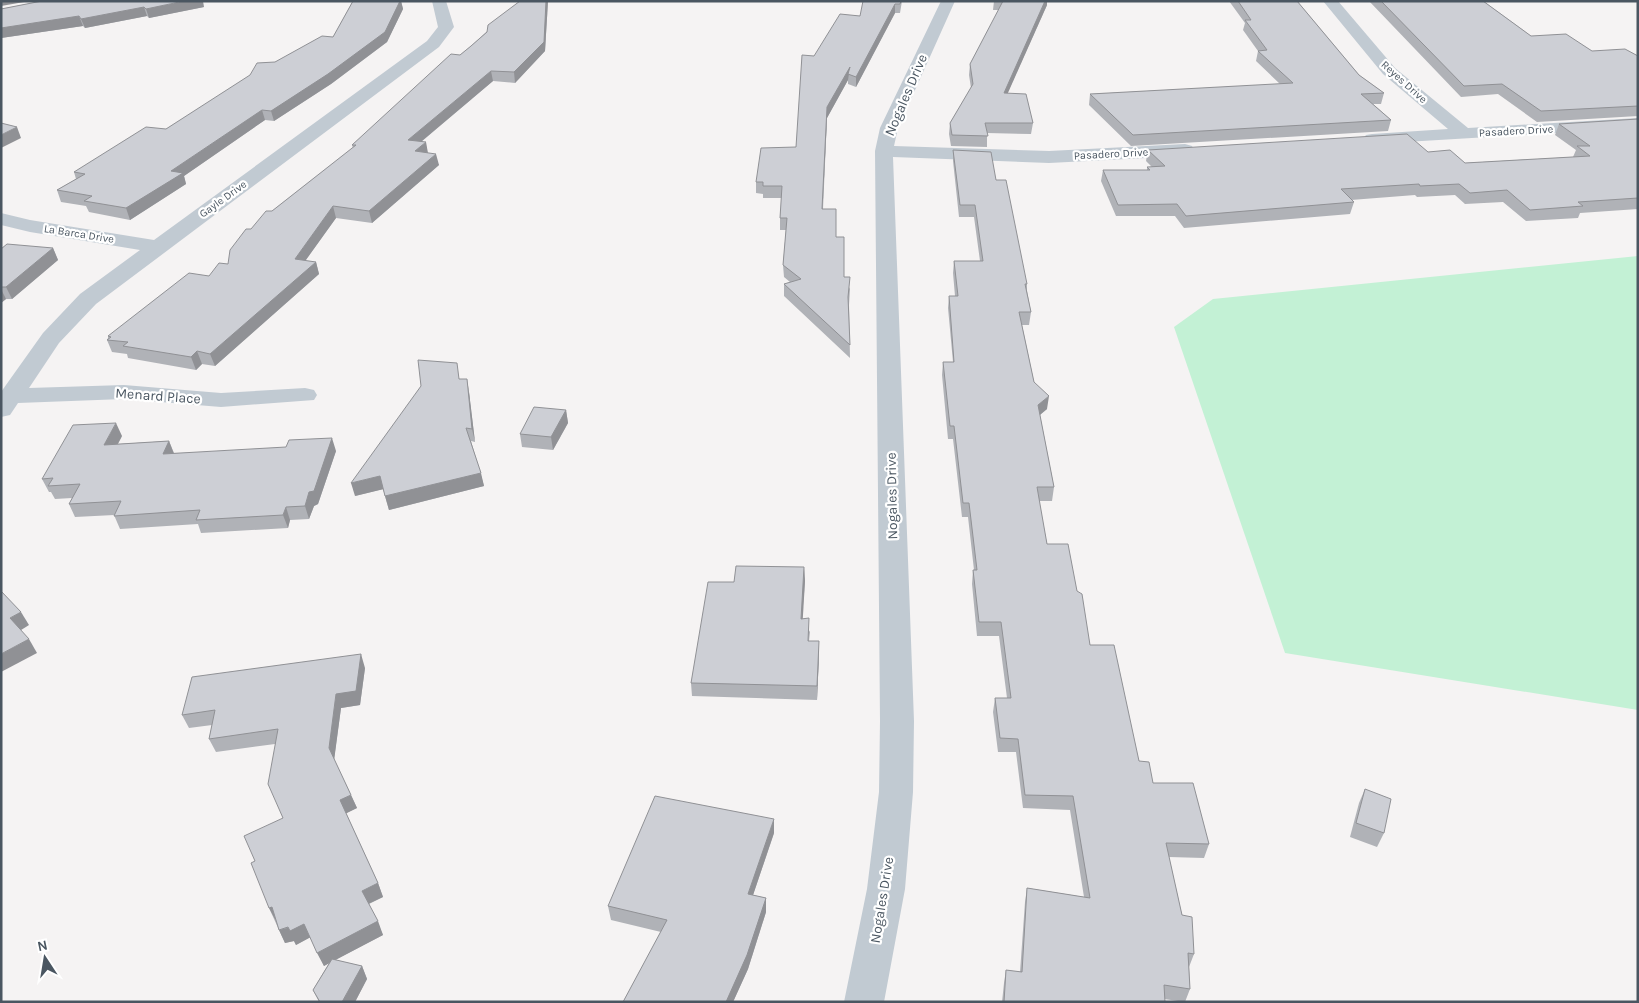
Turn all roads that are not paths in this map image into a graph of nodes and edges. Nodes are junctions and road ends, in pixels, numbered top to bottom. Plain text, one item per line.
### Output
1 (439, 1) edge
2 (948, 1) edge
3 (1330, 1) edge
4 (1638, 123) edge
5 (1465, 134) junction
6 (1352, 140) edge
7 (1199, 149) edge
8 (884, 151) junction
9 (1, 219) edge
10 (158, 247) junction
11 (305, 394) dead end
12 (6, 403) edge
13 (864, 1002) edge

1 - 10 street, Gayle Drive
2 - 8 street, Nogales Drive
3 - 5 street, Reyes Drive
4 - 5 street, Pasadero Drive
5 - 6 street, Pasadero Drive
7 - 8 street, Pasadero Drive
8 - 13 street, Nogales Drive
9 - 10 street, La Barca Drive
10 - 12 street, Gayle Drive
11 - 12 street, Menard Place

